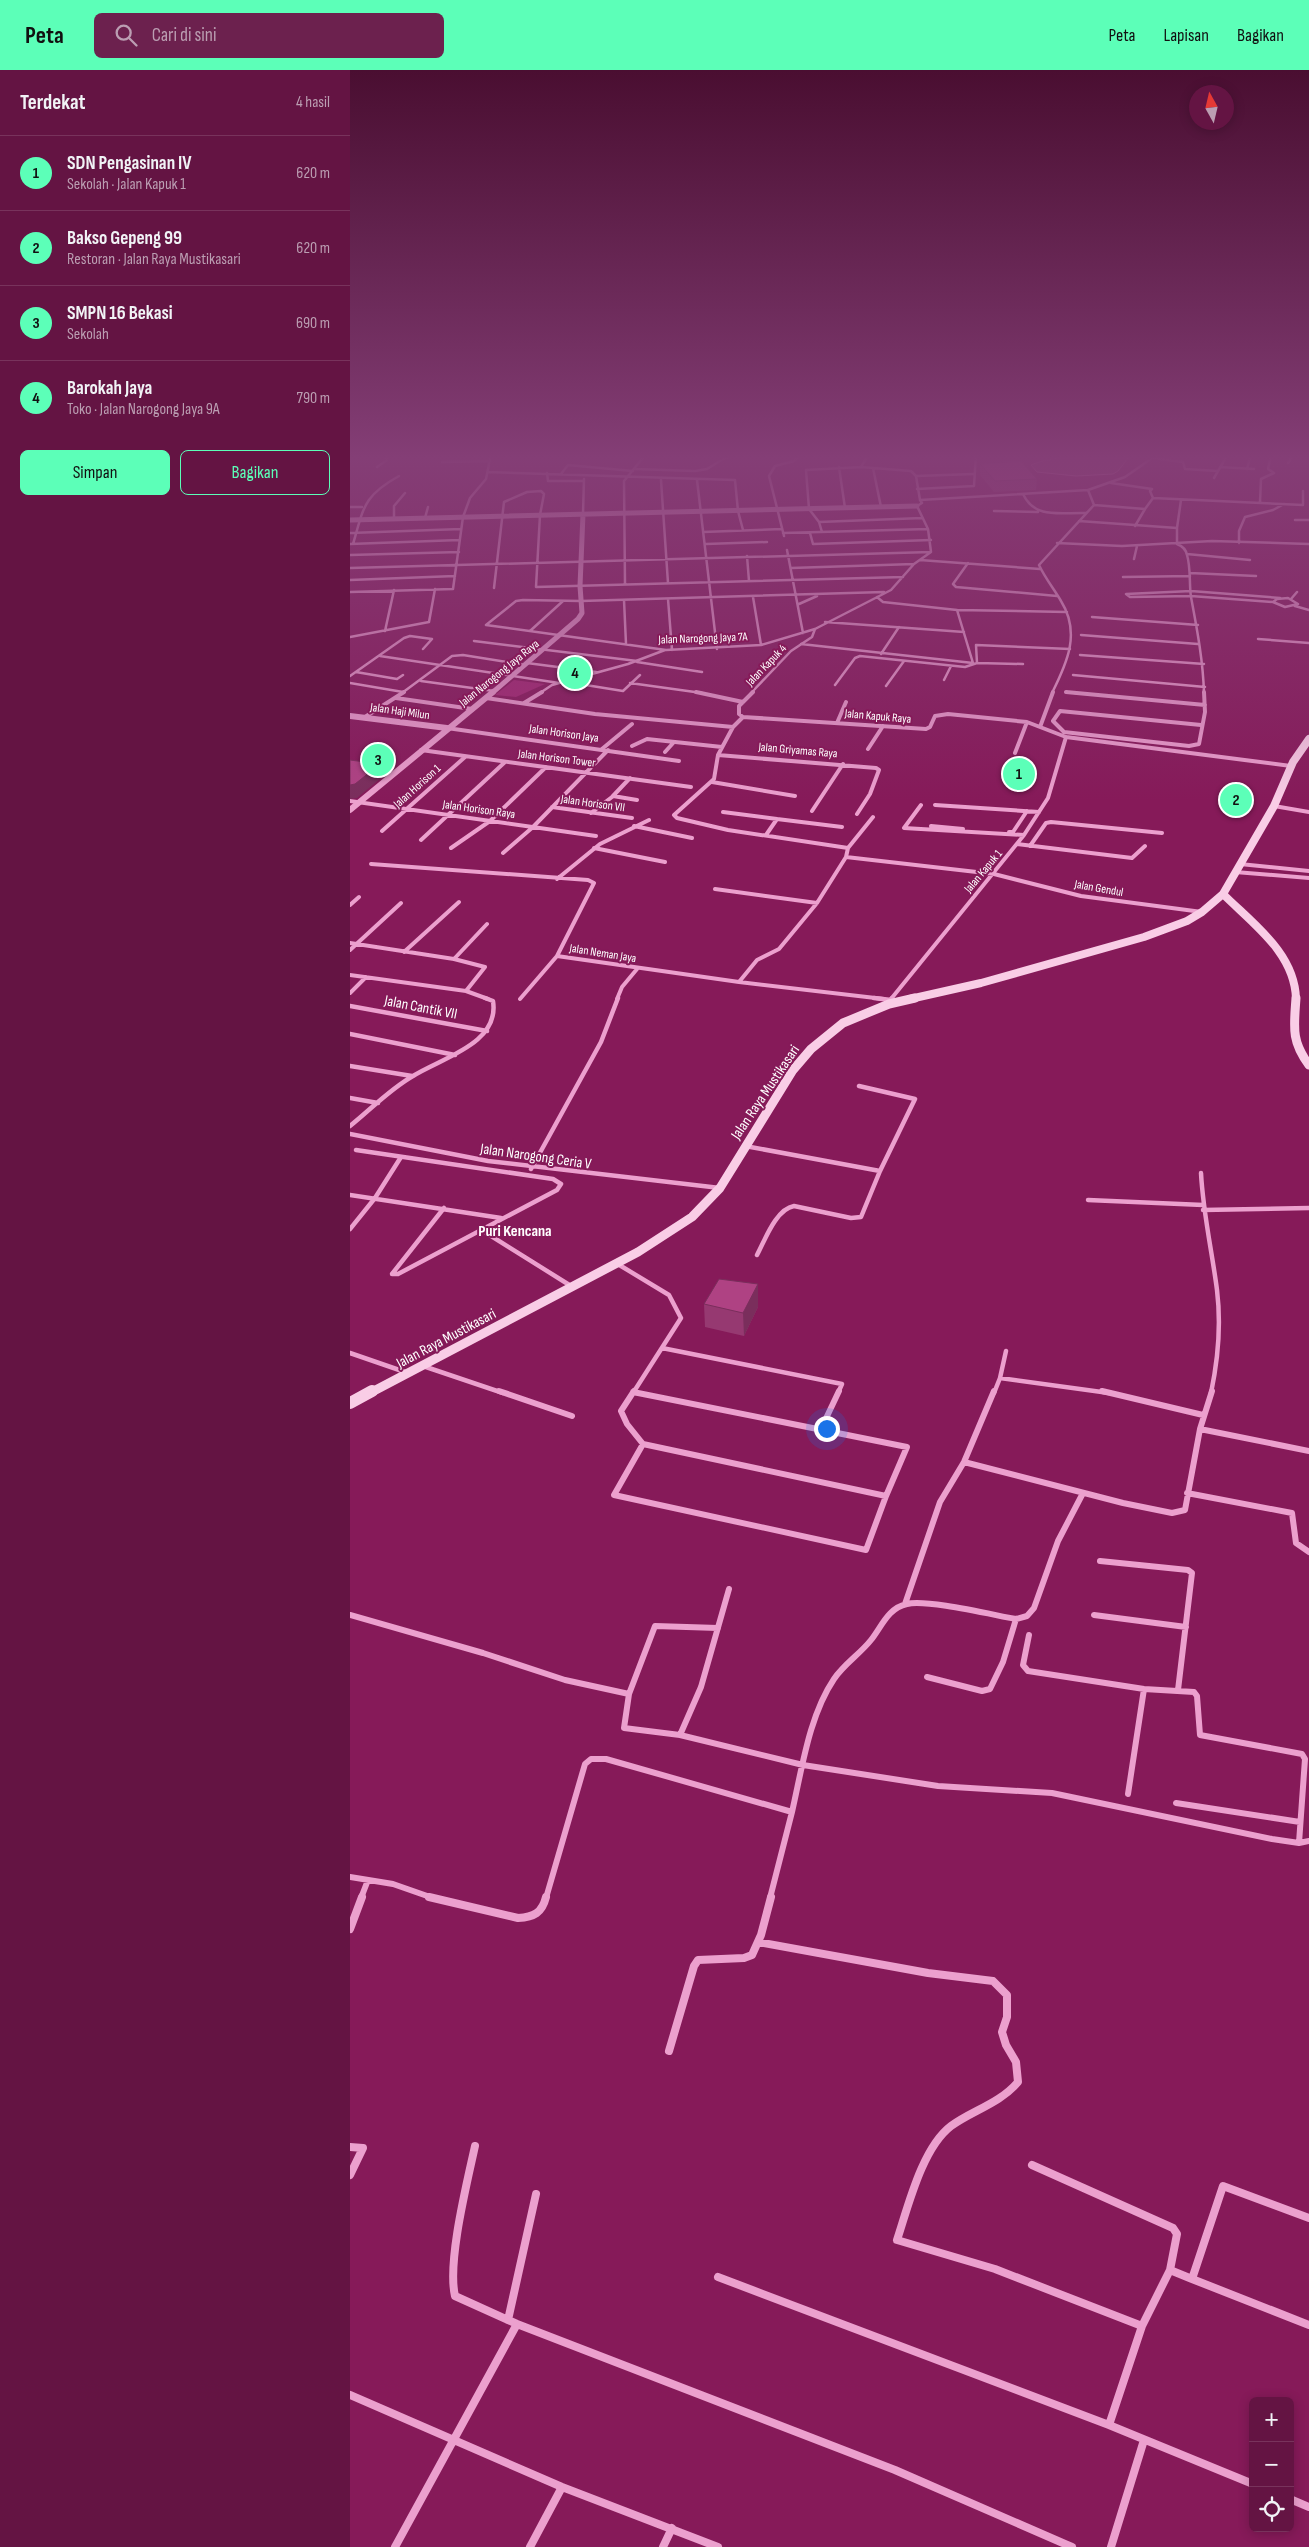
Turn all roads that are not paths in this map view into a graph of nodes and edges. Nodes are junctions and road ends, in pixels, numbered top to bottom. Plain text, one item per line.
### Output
1 (1040, 569) edge
2 (456, 570) edge
3 (496, 570) edge
4 (538, 570) edge
5 (581, 570) edge
6 (625, 570) edge
7 (667, 570) edge
8 (709, 570) edge
9 (749, 570) edge
10 (791, 570) edge
11 (909, 570) edge
12 (963, 570) edge
13 (1189, 570) edge
14 (1190, 574) junction
15 (455, 576) junction
16 (1256, 576) dead end
17 (903, 577) junction
18 (1123, 577) dead end
19 (350, 580) edge
20 (793, 580) junction
21 (749, 581) junction
22 (710, 582) junction
23 (668, 583) junction
24 (625, 584) junction
25 (580, 586) junction
26 (494, 588) dead end
27 (435, 589) junction
28 (394, 590) junction
29 (1191, 591) junction
30 (351, 592) edge
31 (887, 592) junction
32 (1297, 592) dead end
33 (819, 595) junction
34 (798, 596) junction
35 (1057, 596) junction
36 (1192, 596) junction
37 (752, 597) junction
38 (877, 597) junction
39 (350, 598) edge
40 (668, 598) junction
41 (711, 598) junction
42 (1280, 598) junction
43 (1291, 599) junction
44 (624, 600) junction
45 (563, 601) junction
46 (581, 601) junction
47 (1273, 602) junction
48 (799, 604) junction
49 (1294, 606) junction
50 (958, 610) junction
51 (1309, 610) edge
52 (1067, 612) junction
53 (1092, 617) dead end
54 (824, 622) junction
55 (1198, 625) junction
56 (899, 627) junction
57 (815, 629) junction
58 (385, 631) junction
59 (530, 631) junction
60 (964, 632) junction
61 (803, 633) junction
62 (561, 635) junction
63 (1081, 635) dead end
64 (350, 637) edge
65 (1258, 639) dead end
66 (474, 641) dead end
67 (1309, 642) edge
68 (626, 644) junction
69 (801, 644) junction
70 (1198, 644) junction
71 (761, 645) junction
72 (423, 649) dead end
73 (717, 649) junction
74 (1070, 649) junction
75 (543, 650) junction
76 (666, 650) junction
77 (672, 650) junction
78 (882, 654) junction
79 (1080, 655) dead end
80 (380, 656) junction
81 (904, 661) junction
82 (635, 662) junction
83 (977, 663) junction
84 (526, 664) junction
85 (1023, 664) dead end
86 (1204, 664) junction
87 (952, 666) junction
88 (441, 667) junction
89 (355, 672) junction
90 (600, 672) junction
91 (702, 672) dead end
92 (403, 675) dead end
93 (640, 675) dead end
94 (1073, 675) dead end
95 (350, 676) edge
96 (512, 677) junction
97 (944, 680) dead end
98 (421, 681) junction
99 (565, 682) junction
100 (350, 683) edge
101 (559, 683) junction
102 (630, 683) junction
103 (835, 685) dead end
104 (886, 686) dead end
105 (1205, 686) junction
106 (494, 691) junction
107 (403, 692) junction
108 (1066, 692) dead end
109 (395, 698) junction
110 (486, 698) junction
111 (743, 702) junction
112 (846, 702) dead end
113 (523, 703) junction
114 (1205, 705) junction
115 (472, 709) junction
116 (350, 716) edge
117 (358, 717) junction
118 (365, 717) junction
119 (743, 717) junction
120 (350, 722) edge
121 (1027, 722) junction
122 (838, 723) junction
123 (632, 724) dead end
124 (1201, 725) junction
125 (884, 726) junction
126 (733, 727) junction
127 (1040, 727) junction
128 (446, 728) junction
129 (1066, 737) junction
130 (1309, 739) edge
131 (674, 742) junction
132 (632, 746) dead end
133 (722, 747) junction
134 (602, 749) junction
135 (868, 749) dead end
136 (421, 750) junction
137 (608, 750) junction
138 (665, 752) dead end
139 (1015, 752) dead end
140 (718, 754) junction
141 (465, 757) junction
142 (679, 761) dead end
143 (505, 762) junction
144 (843, 764) junction
145 (1291, 766) junction
146 (546, 767) junction
147 (587, 772) junction
148 (630, 778) junction
149 (712, 782) junction
150 (691, 787) dead end
151 (613, 796) junction
152 (795, 796) dead end
153 (637, 800) dead end
154 (350, 801) edge
155 (359, 802) junction
156 (921, 805) dead end
157 (935, 806) dead end
158 (1274, 806) junction
159 (552, 807) junction
160 (406, 809) junction
161 (350, 810) edge
162 (812, 811) dead end
163 (1027, 811) junction
164 (722, 812) dead end
165 (1039, 812) junction
166 (1309, 812) edge
167 (590, 813) junction
168 (857, 814) dead end
169 (447, 815) junction
170 (632, 818) dead end
171 (873, 818) dead end
172 (777, 819) junction
173 (649, 820) dead end
174 (490, 821) junction
175 (633, 826) junction
176 (931, 826) dead end
177 (533, 827) junction
178 (842, 827) dead end
179 (382, 832) dead end
180 (1162, 833) dead end
181 (766, 835) junction
182 (1024, 835) junction
183 (596, 836) dead end
184 (692, 838) dead end
185 (421, 840) dead end
186 (1017, 844) junction
187 (1030, 846) junction
188 (1145, 846) dead end
189 (451, 848) dead end
190 (594, 848) junction
191 (848, 848) junction
192 (503, 853) dead end
193 (846, 858) junction
194 (665, 862) dead end
195 (371, 864) dead end
196 (1240, 864) junction
197 (1267, 868) junction
198 (1309, 870) edge
199 (1235, 872) junction
200 (994, 874) junction
201 (1265, 875) junction
202 (1309, 878) edge
203 (557, 879) junction
204 (715, 889) dead end
205 (1223, 894) junction
206 (359, 897) dead end
207 (459, 902) dead end
208 (402, 903) dead end
209 (817, 903) junction
210 (350, 905) edge
211 (1202, 912) junction
212 (487, 924) dead end
213 (350, 943) edge
214 (357, 944) junction
215 (350, 950) edge
216 (404, 952) junction
217 (557, 956) junction
218 (454, 959) junction
219 (637, 969) junction
220 (350, 975) edge
221 (366, 977) junction
222 (739, 982) junction
223 (466, 991) junction
224 (350, 994) edge
225 (520, 999) dead end
226 (890, 1002) junction
227 (350, 1006) edge
228 (487, 1031) junction
229 (350, 1034) edge
230 (455, 1055) junction
231 (1309, 1065) edge
232 (350, 1066) edge
233 (412, 1076) junction
234 (860, 1086) dead end
235 (350, 1098) edge
236 (378, 1104) junction
237 (350, 1126) edge
238 (350, 1134) edge
239 (744, 1146) junction
240 (356, 1150) dead end
241 (401, 1157) junction
242 (531, 1169) junction
243 (880, 1172) junction
244 (1201, 1173) dead end
245 (720, 1188) junction
246 (350, 1195) edge
247 (375, 1198) junction
248 (1088, 1200) dead end
249 (444, 1208) junction
250 (1203, 1208) junction
251 (1309, 1208) edge
252 (501, 1218) junction
253 (350, 1229) edge
254 (480, 1229) junction
255 (757, 1255) dead end
256 (616, 1263) junction
257 (571, 1286) junction
258 (662, 1348) junction
259 (1006, 1351) dead end
260 (350, 1352) edge
261 (423, 1366) junction
262 (408, 1373) junction
263 (1000, 1378) junction
264 (633, 1392) junction
265 (350, 1403) edge
266 (1203, 1415) junction
267 (572, 1416) dead end
268 (1200, 1429) junction
269 (821, 1430) junction
270 (643, 1444) junction
271 (1309, 1451) edge
272 (964, 1462) junction
273 (1083, 1493) junction
274 (1187, 1493) junction
275 (886, 1496) junction
276 (1309, 1552) edge
277 (1100, 1561) dead end
278 (728, 1589) dead end
279 (905, 1604) junction
280 (350, 1615) edge
281 (1094, 1616) dead end
282 (1016, 1619) junction
283 (1186, 1627) junction
284 (718, 1628) junction
285 (1029, 1635) dead end
286 (927, 1677) dead end
287 (1144, 1689) junction
288 (1178, 1690) junction
289 (629, 1694) junction
290 (680, 1735) junction
291 (803, 1765) junction
292 (1128, 1794) dead end
293 (1176, 1804) dead end
294 (792, 1812) junction
295 (1300, 1822) junction
296 (1309, 1841) edge
297 (1299, 1843) junction
298 (350, 1877) edge
299 (368, 1880) junction
300 (350, 1929) edge
301 (758, 1942) junction
302 (669, 2051) dead end
303 (475, 2146) dead end
304 (350, 2147) edge
305 (1032, 2165) dead end
306 (350, 2175) edge
307 (536, 2194) dead end
308 (1309, 2218) edge
309 (1170, 2270) junction
310 (718, 2277) dead end
311 (1192, 2279) junction
312 (512, 2322) junction
313 (1309, 2325) edge
314 (1142, 2326) junction
315 (350, 2395) edge
316 (1109, 2425) junction
317 (1144, 2440) junction
318 (452, 2441) junction
319 (1249, 2482) edge
320 (562, 2487) junction
321 (1294, 2501) edge
322 (1309, 2507) edge
323 (672, 2528) junction
324 (395, 2547) edge
325 (530, 2547) edge
326 (663, 2547) edge
327 (718, 2547) edge
328 (1072, 2547) edge
329 (1110, 2547) edge

1 - 35 street
2 - 15 street
3 - 26 street
4 - 25 street
5 - 25 street, Jalan Narogong Jaya Raya
6 - 24 street
7 - 23 street
8 - 22 street
9 - 21 street
10 - 20 street
11 - 17 street
12 - 35 street
13 - 14 street
14 - 16 street
14 - 18 street
14 - 29 street
15 - 19 street
15 - 27 street
17 - 20 street
17 - 31 street
20 - 21 street
20 - 34 street
21 - 22 street
22 - 23 street
22 - 41 street
23 - 24 street
24 - 25 street
25 - 46 street, Jalan Narogong Jaya Raya
27 - 28 street
27 - 58 street
28 - 30 street
28 - 58 street
29 - 36 street
29 - 36 street
29 - 42 street
30 - 39 street
31 - 33 street
31 - 38 street
32 - 43 street
33 - 34 street
33 - 48 street
34 - 37 street
34 - 48 street
35 - 52 street
36 - 47 street
36 - 55 street
37 - 41 street
37 - 71 street
38 - 50 street
38 - 54 street
40 - 41 street
40 - 44 street
40 - 77 street
41 - 73 street
42 - 43 street
42 - 47 street
43 - 49 street
44 - 46 street
44 - 68 street
45 - 46 street
45 - 59 street
45 - 59 street, Jalan Narogong Jaya 7A
46 - 62 street, Jalan Narogong Jaya Raya
47 - 49 street
48 - 61 street
49 - 51 street
50 - 52 street
50 - 60 street
52 - 74 street
53 - 55 street
54 - 56 street
54 - 57 street
55 - 70 street
56 - 60 street
56 - 78 street
57 - 61 street, Jalan Narogong Jaya 7A
57 - 69 street, Jalan Kapuk 4
58 - 64 street
59 - 62 street, Jalan Narogong Jaya 7A
60 - 78 street
61 - 71 street, Jalan Narogong Jaya 7A
62 - 68 street, Jalan Narogong Jaya 7A
62 - 75 street, Jalan Narogong Jaya Raya
63 - 70 street
65 - 67 street
66 - 75 street
68 - 76 street, Jalan Narogong Jaya 7A
69 - 78 street
69 - 111 street, Jalan Kapuk 4
70 - 86 street
71 - 73 street, Jalan Narogong Jaya 7A
72 - 80 street
73 - 77 street, Jalan Narogong Jaya 7A
74 - 83 street
74 - 127 street
75 - 82 street
75 - 84 street, Jalan Narogong Jaya Raya
76 - 77 street, Jalan Narogong Jaya 7A
76 - 82 street
79 - 86 street
80 - 88 street
80 - 89 street
81 - 87 street
81 - 103 street
81 - 104 street
82 - 90 street
82 - 91 street
83 - 85 street
83 - 87 street
84 - 88 street
84 - 90 street
84 - 96 street, Jalan Narogong Jaya Raya
86 - 105 street
87 - 97 street
88 - 96 street
88 - 98 street
89 - 92 street
89 - 95 street
90 - 99 street
93 - 102 street
94 - 105 street
96 - 101 street
96 - 106 street, Jalan Narogong Jaya Raya
98 - 106 street
98 - 107 street
99 - 101 street
99 - 102 street
100 - 107 street
101 - 113 street
102 - 111 street
105 - 114 street
106 - 110 street, Jalan Narogong Jaya Raya
107 - 109 street
108 - 114 street
109 - 115 street
109 - 118 street
110 - 113 street
110 - 115 street, Jalan Narogong Jaya Raya
111 - 119 street, Jalan Kapuk 4
112 - 122 street
113 - 126 street
114 - 124 street
115 - 128 street, Jalan Narogong Jaya Raya
116 - 117 street, Jalan Haji Milun
117 - 118 street, Jalan Haji Milun
117 - 120 street
118 - 128 street, Jalan Haji Milun
119 - 122 street, Jalan Kapuk Raya
119 - 126 street
121 - 125 street, Jalan Kapuk Raya
121 - 127 street, Jalan Kapuk Raya
121 - 139 street
122 - 125 street, Jalan Kapuk Raya
123 - 134 street
124 - 124 street
125 - 135 street
126 - 133 street
127 - 129 street, Jalan Kapuk Raya
128 - 134 street, Jalan Horison Jaya
128 - 136 street, Jalan Narogong Jaya Raya
129 - 145 street, Jalan Kapuk Raya
129 - 165 street, Jalan Kapuk 1
130 - 145 main road, Jalan Raya Mustikasari
131 - 132 street
131 - 133 street
131 - 138 street
133 - 140 street
134 - 137 street, Jalan Horison Jaya
136 - 141 street, Jalan Horison Tower
136 - 155 street, Jalan Narogong Jaya Raya
137 - 142 street, Jalan Horison Jaya
137 - 147 street
140 - 144 street, Jalan Griyamas Raya
140 - 149 street
141 - 143 street, Jalan Horison Tower
141 - 160 street, Jalan Horison 1
143 - 146 street, Jalan Horison Tower
143 - 169 street
144 - 162 street
144 - 168 street, Jalan Griyamas Raya
145 - 158 main road, Jalan Raya Mustikasari
146 - 147 street, Jalan Horison Tower
146 - 174 street
147 - 148 street, Jalan Horison Tower
147 - 159 street
148 - 150 street, Jalan Horison Tower
148 - 151 street
149 - 152 street
149 - 181 street
151 - 153 street
151 - 167 street
154 - 155 street, Jalan Horison Raya
155 - 160 street, Jalan Horison Raya
155 - 161 street, Jalan Narogong Jaya Raya
156 - 182 street
157 - 163 street
158 - 166 street
158 - 196 main road, Jalan Raya Mustikasari
159 - 167 street, Jalan Horison VII
159 - 177 street
160 - 169 street, Jalan Horison Raya
160 - 179 street, Jalan Horison 1
163 - 165 street
163 - 176 street
164 - 172 street
165 - 182 street, Jalan Kapuk 1
167 - 170 street, Jalan Horison VII
169 - 174 street, Jalan Horison Raya
169 - 185 street
171 - 191 street
172 - 178 street
172 - 181 street
173 - 175 street
174 - 177 street, Jalan Horison Raya
174 - 189 street
175 - 184 street
175 - 190 street
177 - 183 street, Jalan Horison Raya
177 - 192 street
180 - 187 street
181 - 191 street
182 - 186 street, Jalan Kapuk 1
186 - 187 street
186 - 200 street, Jalan Kapuk 1
187 - 188 street
190 - 194 street
190 - 203 street
191 - 193 street
193 - 200 street, Jalan Gendul
193 - 209 street
195 - 203 street, Jalan Neman Jaya
196 - 197 street
196 - 199 main road, Jalan Raya Mustikasari
197 - 198 street
197 - 201 street
199 - 201 street
199 - 205 main road, Jalan Raya Mustikasari
200 - 211 street, Jalan Gendul
200 - 226 street, Jalan Kapuk 1
201 - 202 street
203 - 217 street, Jalan Neman Jaya
204 - 209 street
205 - 211 main road, Jalan Raya Mustikasari
205 - 231 main road
206 - 210 street
207 - 216 street
208 - 214 street
209 - 222 street
211 - 226 main road, Jalan Raya Mustikasari
212 - 218 street
213 - 214 street
214 - 215 street
214 - 216 street
216 - 218 street
217 - 219 street, Jalan Neman Jaya
217 - 225 street
218 - 223 street
219 - 222 street, Jalan Neman Jaya
219 - 242 street
220 - 221 street
221 - 223 street
221 - 224 street
222 - 226 street, Jalan Neman Jaya
223 - 228 street
226 - 239 main road, Jalan Raya Mustikasari
227 - 228 street, Jalan Cantik VII
228 - 230 street
229 - 230 street
230 - 233 street
232 - 233 street
233 - 236 street
234 - 243 street
235 - 236 street
236 - 237 street
238 - 242 street, Jalan Narogong Ceria V
239 - 243 street
239 - 245 main road, Jalan Raya Mustikasari
240 - 241 street
241 - 247 street
241 - 252 street
242 - 245 street, Jalan Narogong Ceria V
243 - 255 street
244 - 250 street
245 - 256 main road, Jalan Raya Mustikasari
246 - 247 street
247 - 249 street
247 - 253 street
248 - 250 street
249 - 252 street
249 - 254 street
250 - 251 street
250 - 266 street
252 - 254 street
254 - 257 street
256 - 257 main road, Jalan Raya Mustikasari
256 - 258 street
257 - 261 main road, Jalan Raya Mustikasari
258 - 264 street
258 - 269 street
259 - 263 street
260 - 262 street
261 - 262 main road, Jalan Raya Mustikasari
261 - 267 street
262 - 265 main road, Jalan Raya Mustikasari
263 - 266 street
263 - 272 street
264 - 269 street
264 - 270 street
266 - 268 street
268 - 271 street
268 - 274 street
269 - 275 street
270 - 275 street
270 - 275 street
272 - 273 street
272 - 279 street
273 - 274 street
273 - 282 street
274 - 276 street
277 - 283 street
278 - 284 street
279 - 282 street
279 - 291 street
280 - 289 street
281 - 283 street
282 - 286 street
283 - 288 street
284 - 289 street
284 - 290 street
285 - 287 street
287 - 288 street
287 - 292 street
288 - 295 street
289 - 290 street
290 - 291 street
291 - 294 street
291 - 297 street
293 - 295 street
294 - 299 street
294 - 301 street
295 - 297 street
296 - 297 street
298 - 299 street
299 - 300 street
301 - 302 street
301 - 314 street
303 - 312 street
304 - 306 street
305 - 309 street
307 - 312 street
308 - 311 street
309 - 311 street
309 - 314 street
310 - 316 street
311 - 313 street
312 - 318 street
312 - 328 street
314 - 316 street
315 - 318 street
316 - 317 street
317 - 319 street
317 - 329 street
318 - 320 street
318 - 324 street
320 - 323 street
320 - 325 street
321 - 322 street
323 - 326 street
323 - 327 street

